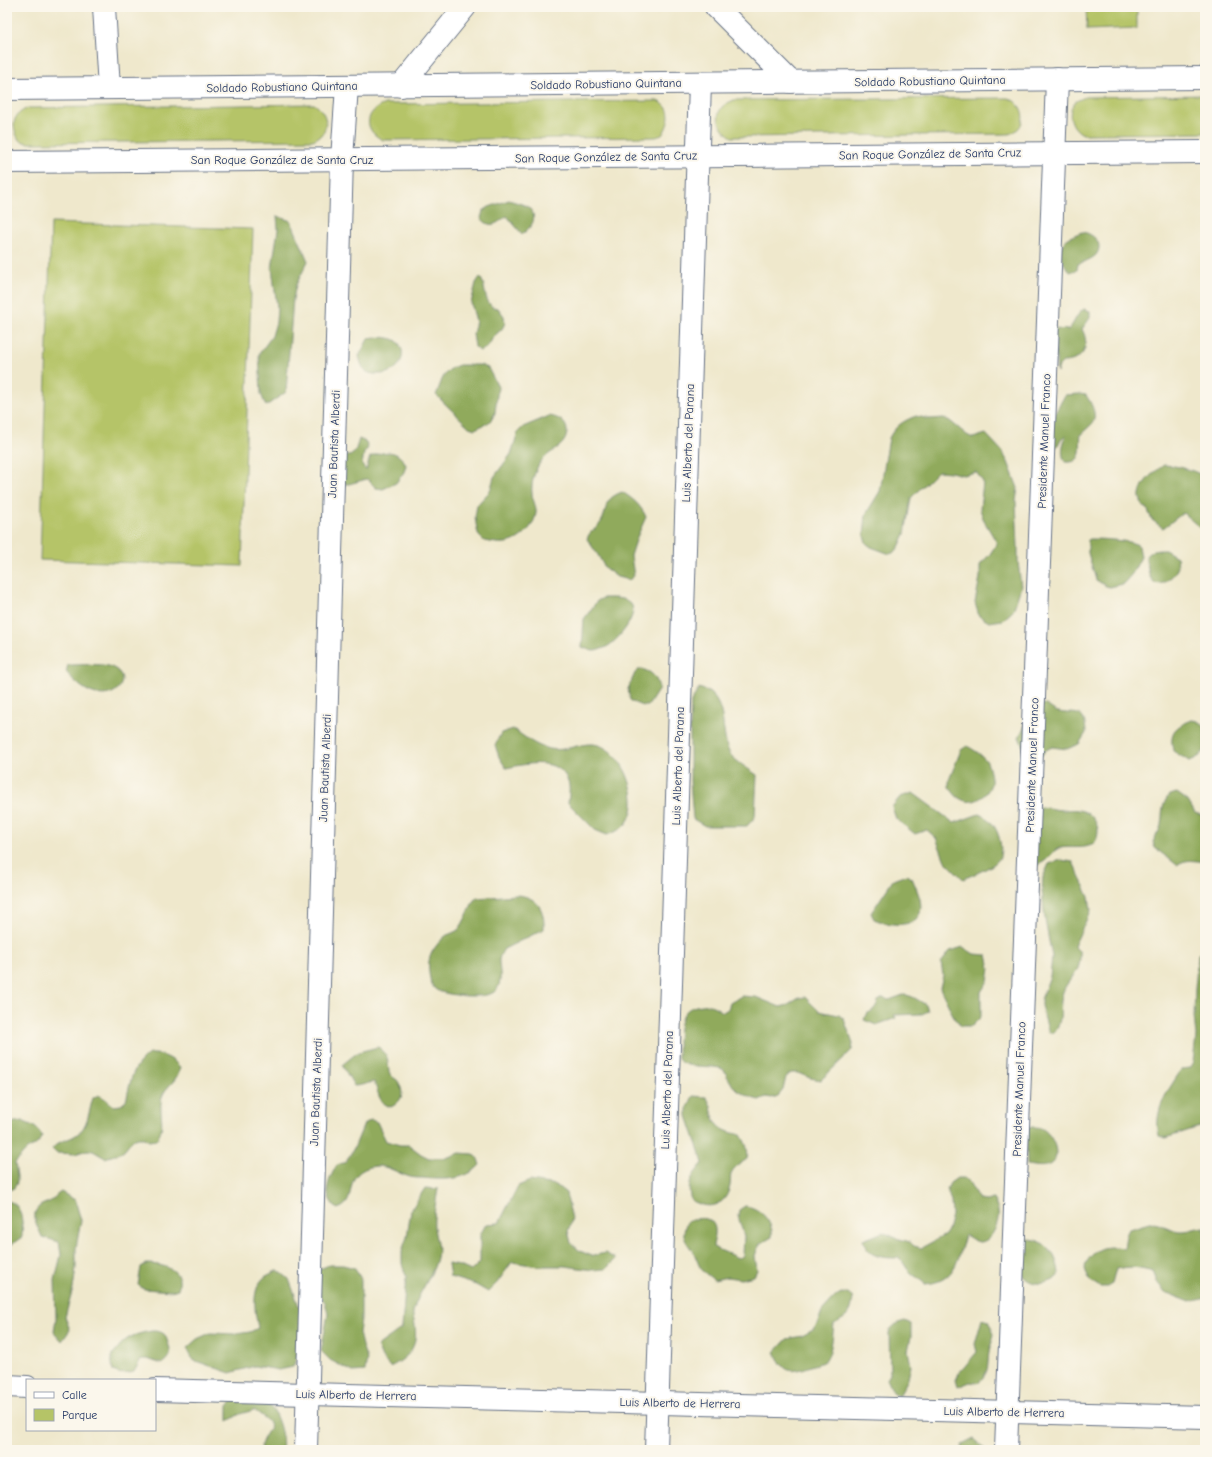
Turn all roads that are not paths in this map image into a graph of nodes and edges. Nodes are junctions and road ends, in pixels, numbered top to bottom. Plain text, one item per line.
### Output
1 (104, 7) edge
2 (465, 7) edge
3 (716, 7) edge
4 (1205, 78) edge
5 (1057, 80) junction
6 (791, 82) junction
7 (700, 83) junction
8 (347, 86) junction
9 (401, 86) junction
10 (109, 88) junction
11 (7, 89) edge
12 (1205, 152) edge
13 (1054, 153) junction
14 (698, 156) junction
15 (342, 159) junction
16 (7, 162) edge
17 (7, 1386) edge
18 (26, 1387) edge
19 (156, 1390) edge
20 (307, 1394) junction
21 (657, 1403) junction
22 (1007, 1412) junction
23 (1205, 1417) edge
24 (306, 1450) edge
25 (656, 1450) edge
26 (1006, 1450) edge

1 - 10 street
2 - 9 street
3 - 6 street
4 - 5 street, Soldado Robustiano Quintana
5 - 6 street, Soldado Robustiano Quintana
5 - 13 street, Presidente Manuel Franco
6 - 7 street, Soldado Robustiano Quintana
7 - 9 street, Soldado Robustiano Quintana
7 - 14 street, Luis Alberto del Parana
8 - 9 street, Soldado Robustiano Quintana
8 - 10 street, Soldado Robustiano Quintana
8 - 15 street, Juan Bautista Alberdi
10 - 11 street, Soldado Robustiano Quintana
12 - 13 street, San Roque González de Santa Cruz
13 - 14 street, San Roque González de Santa Cruz
13 - 22 street, Presidente Manuel Franco
14 - 15 street, San Roque González de Santa Cruz
14 - 21 street, Luis Alberto del Parana
15 - 16 street, San Roque González de Santa Cruz
15 - 20 street, Juan Bautista Alberdi
17 - 18 street
19 - 20 street, Luis Alberto de Herrera
20 - 21 street, Luis Alberto de Herrera
20 - 24 street, Juan Bautista Alberdi
21 - 22 street, Luis Alberto de Herrera
21 - 25 street, Luis Alberto del Parana
22 - 23 street, Luis Alberto de Herrera
22 - 26 street, Presidente Manuel Franco

